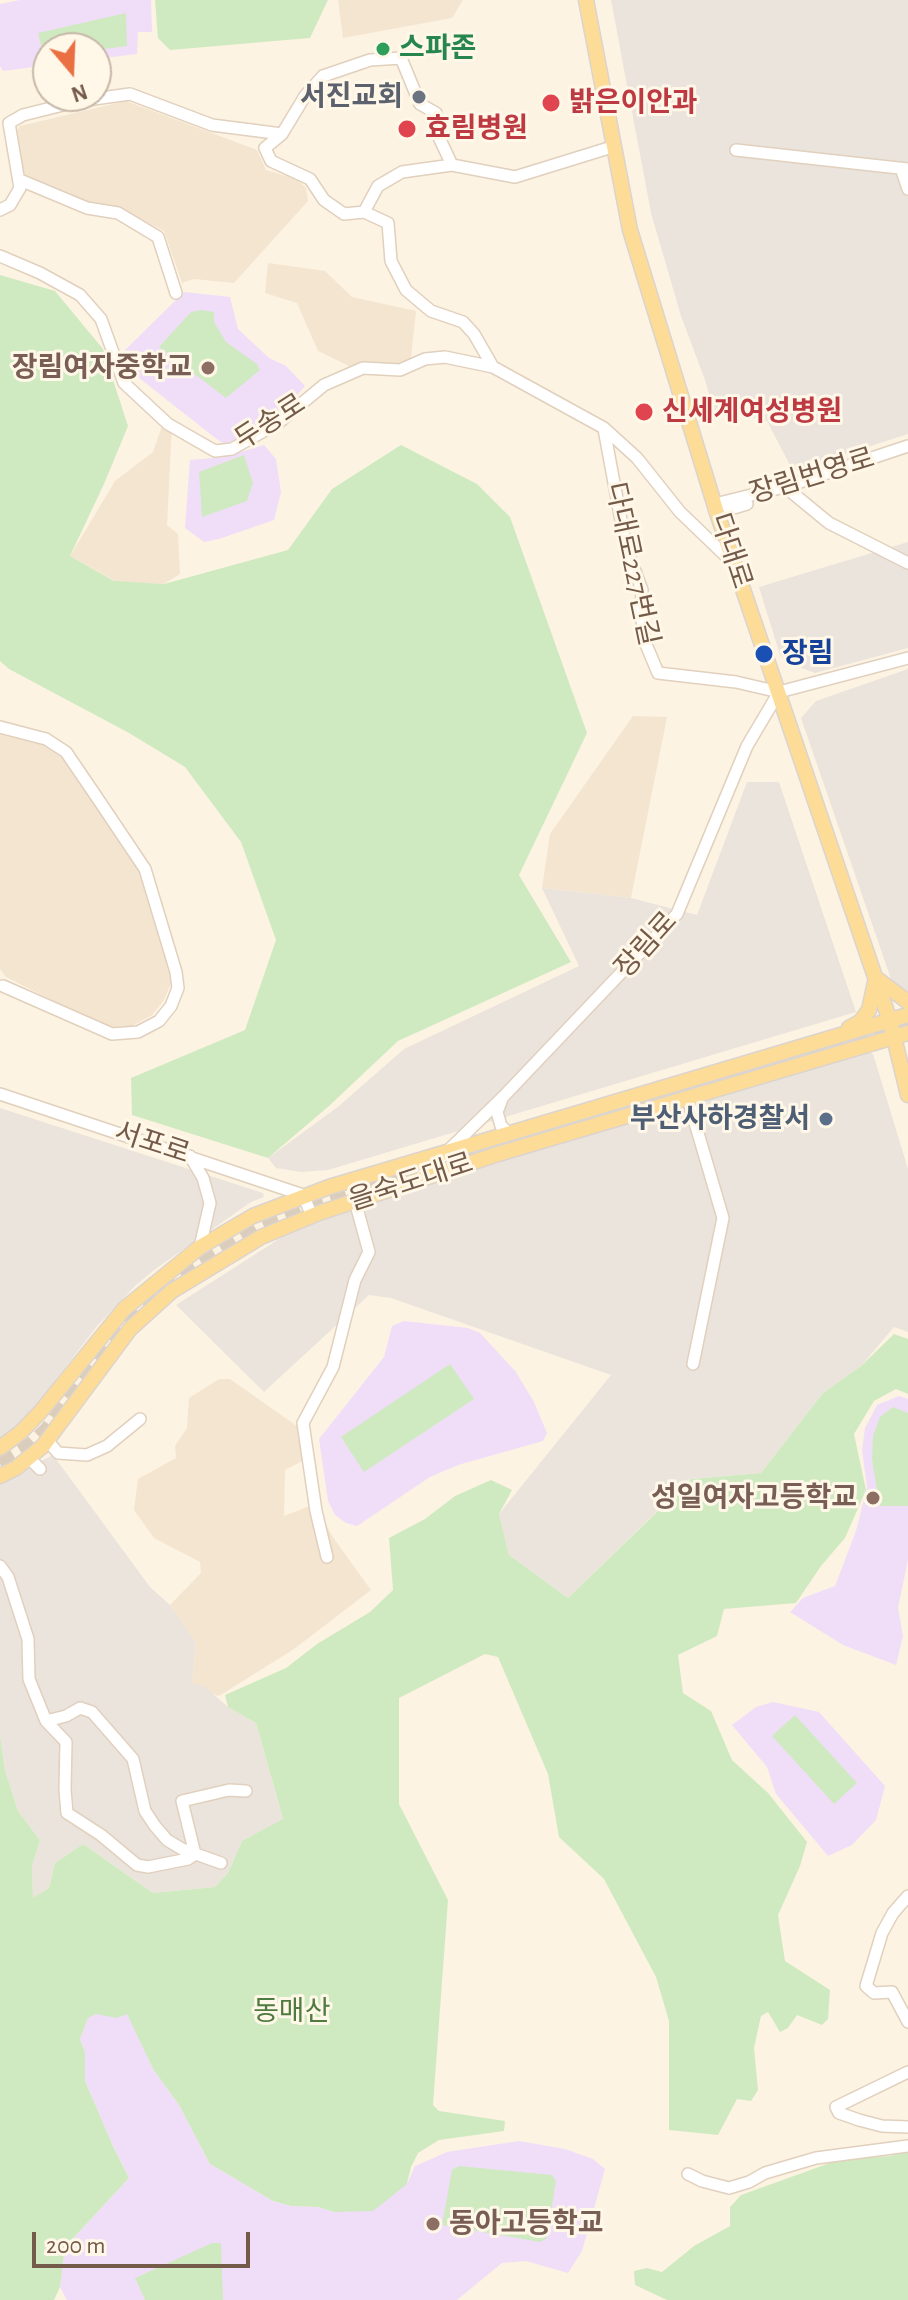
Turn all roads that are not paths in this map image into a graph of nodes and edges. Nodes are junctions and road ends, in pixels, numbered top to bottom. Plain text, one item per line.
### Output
1 (586, 0) edge
2 (282, 134) junction
3 (612, 147) junction
4 (736, 150) dead end
5 (452, 165) junction
6 (904, 168) edge
7 (20, 180) junction
8 (908, 189) edge
9 (0, 210) edge
10 (364, 212) junction
11 (0, 256) edge
12 (176, 293) dead end
13 (493, 367) junction
14 (604, 428) junction
15 (908, 449) edge
16 (789, 488) junction
17 (716, 508) junction
18 (908, 563) edge
19 (736, 565) junction
20 (908, 658) edge
21 (779, 692) junction
22 (0, 727) edge
23 (876, 978) junction
24 (1, 987) edge
25 (908, 1002) edge
26 (908, 1015) edge
27 (890, 1021) junction
28 (843, 1035) junction
29 (901, 1035) edge
30 (859, 1048) junction
31 (908, 1052) edge
32 (902, 1072) junction
33 (0, 1094) edge
34 (908, 1095) edge
35 (503, 1097) junction
36 (688, 1099) junction
37 (509, 1133) junction
38 (444, 1153) junction
39 (190, 1156) junction
40 (419, 1179) junction
41 (303, 1195) junction
42 (355, 1201) junction
43 (312, 1216) junction
44 (200, 1247) junction
45 (693, 1364) dead end
46 (140, 1419) dead end
47 (48, 1441) junction
48 (0, 1448) edge
49 (29, 1458) junction
50 (40, 1469) dead end
51 (0, 1476) edge
52 (327, 1557) dead end
53 (0, 1566) edge
54 (46, 1721) junction
55 (246, 1791) dead end
56 (195, 1854) junction
57 (221, 1863) dead end
58 (908, 1896) edge
59 (908, 2022) edge
60 (908, 2072) edge
61 (908, 2127) edge
62 (908, 2146) edge
63 (688, 2174) dead end

1 - 3 main road, 다대로
2 - 5 street
2 - 7 street
2 - 10 street
3 - 5 street
3 - 17 main road, 다대로
4 - 6 street
5 - 10 street
6 - 8 street
7 - 9 street
7 - 12 street
10 - 13 street
11 - 13 street, 두송로
13 - 14 street, 두송로
14 - 19 street, 두송로
14 - 21 street, 다대로227번길
15 - 16 street, 장림번영로
16 - 17 street, 장림번영로
16 - 18 street
17 - 19 main road, 다대로
19 - 21 main road, 다대로
20 - 21 street
21 - 23 main road, 다대로
21 - 35 street, 장림로
22 - 24 street
23 - 25 main road
23 - 27 main road, 다대로
23 - 28 main road
26 - 27 main road, 을숙도대로
27 - 28 main road, 을숙도대로
27 - 29 main road, 다대로
28 - 37 main road, 을숙도대로
29 - 30 main road, 을숙도대로
29 - 32 main road, 다대로
30 - 32 main road
30 - 36 main road, 을숙도대로
31 - 32 main road
32 - 34 main road, 다대로
33 - 39 street, 서포로
35 - 37 street
35 - 38 street, 장림로
36 - 40 main road, 을숙도대로
36 - 45 street
37 - 38 main road, 을숙도대로
38 - 40 street, 장림로
38 - 41 main road, 을숙도대로
39 - 41 street, 서포로
39 - 44 street
40 - 42 main road, 을숙도대로
41 - 43 street
41 - 44 main road, 을숙도대로
42 - 43 main road, 을숙도대로
42 - 52 street
43 - 47 main road, 을숙도대로
44 - 48 main road, 을숙도대로
46 - 47 street
47 - 49 main road, 을숙도대로
49 - 50 street
49 - 51 main road, 을숙도대로
53 - 54 street
54 - 56 street
54 - 56 street
55 - 56 street
56 - 57 street
58 - 59 street
60 - 61 street
62 - 63 street

